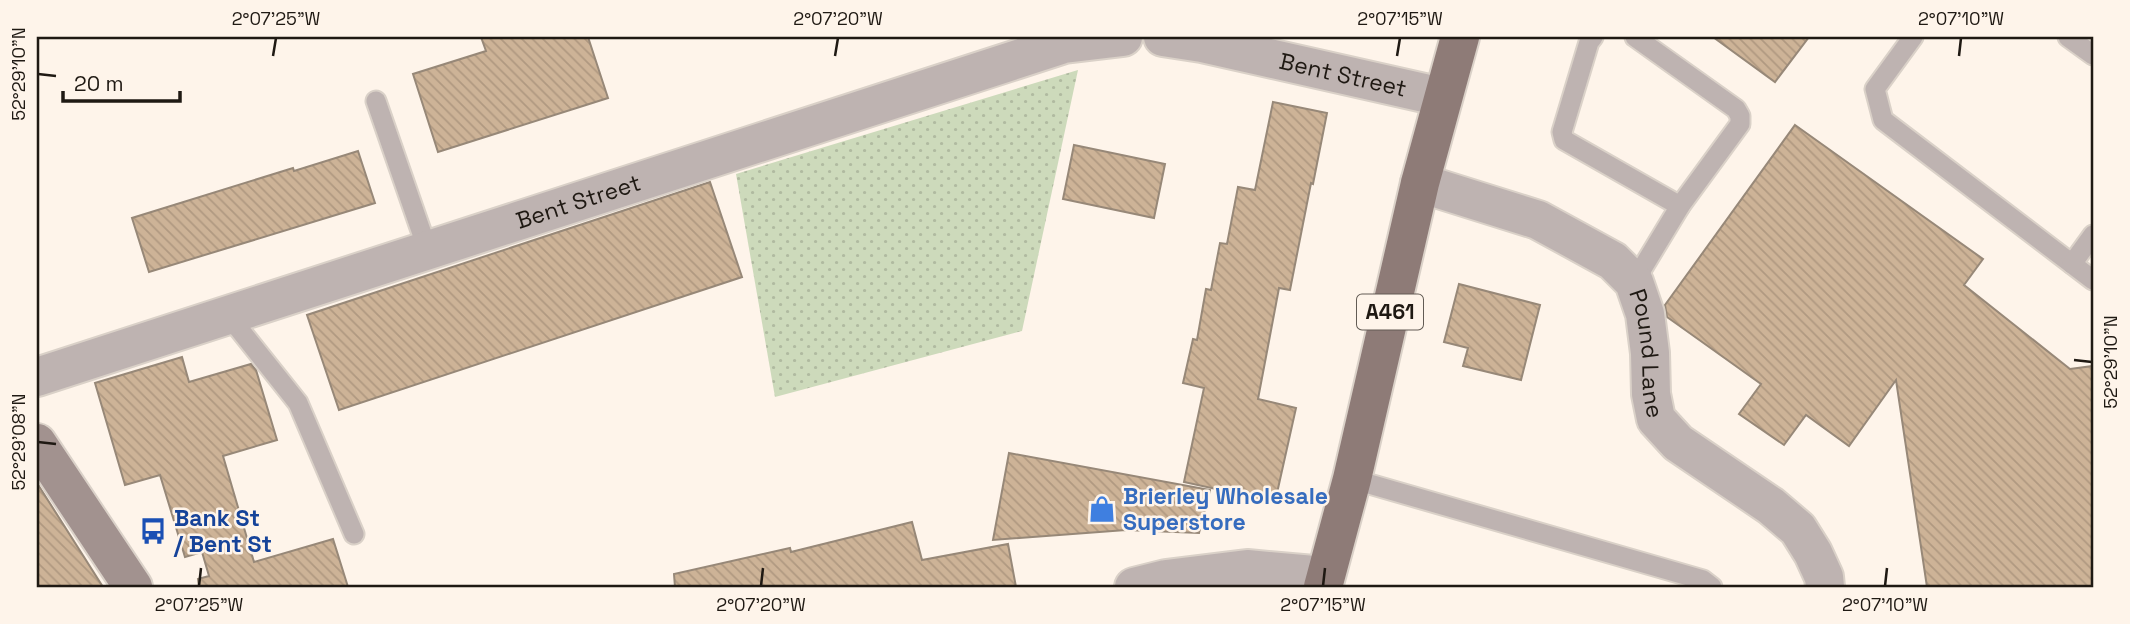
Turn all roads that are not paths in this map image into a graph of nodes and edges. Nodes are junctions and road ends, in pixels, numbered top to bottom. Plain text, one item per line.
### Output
1 (1123, 37) edge
2 (1163, 37) edge
3 (1460, 37) edge
4 (1593, 37) edge
5 (1635, 37) edge
6 (1913, 37) edge
7 (2068, 37) edge
8 (2093, 55) edge
9 (1442, 97) junction
10 (376, 101) dead end
11 (1419, 183) junction
12 (1680, 206) junction
13 (2093, 235) edge
14 (428, 251) junction
15 (2072, 264) junction
16 (2093, 280) edge
17 (1634, 282) junction
18 (229, 315) junction
19 (37, 377) edge
20 (37, 443) edge
21 (1352, 479) junction
22 (354, 534) dead end
23 (1324, 582) edge
24 (133, 587) edge
25 (1134, 587) edge
26 (1712, 587) edge
27 (1825, 587) edge

1 - 14 street, Bent Street
2 - 9 street, Bent Street
3 - 9 main road, A461
4 - 12 lane
5 - 12 lane
6 - 15 lane
7 - 8 lane
9 - 11 main road, A461
10 - 14 lane
11 - 17 street, Pound Lane
11 - 21 main road, A461
12 - 17 lane
13 - 15 lane
14 - 18 street, Bent Street
15 - 16 lane
17 - 27 street, Pound Lane
18 - 19 street, Bent Street
18 - 22 lane
20 - 24 main road
21 - 23 main road, A461
21 - 26 lane
23 - 25 street

